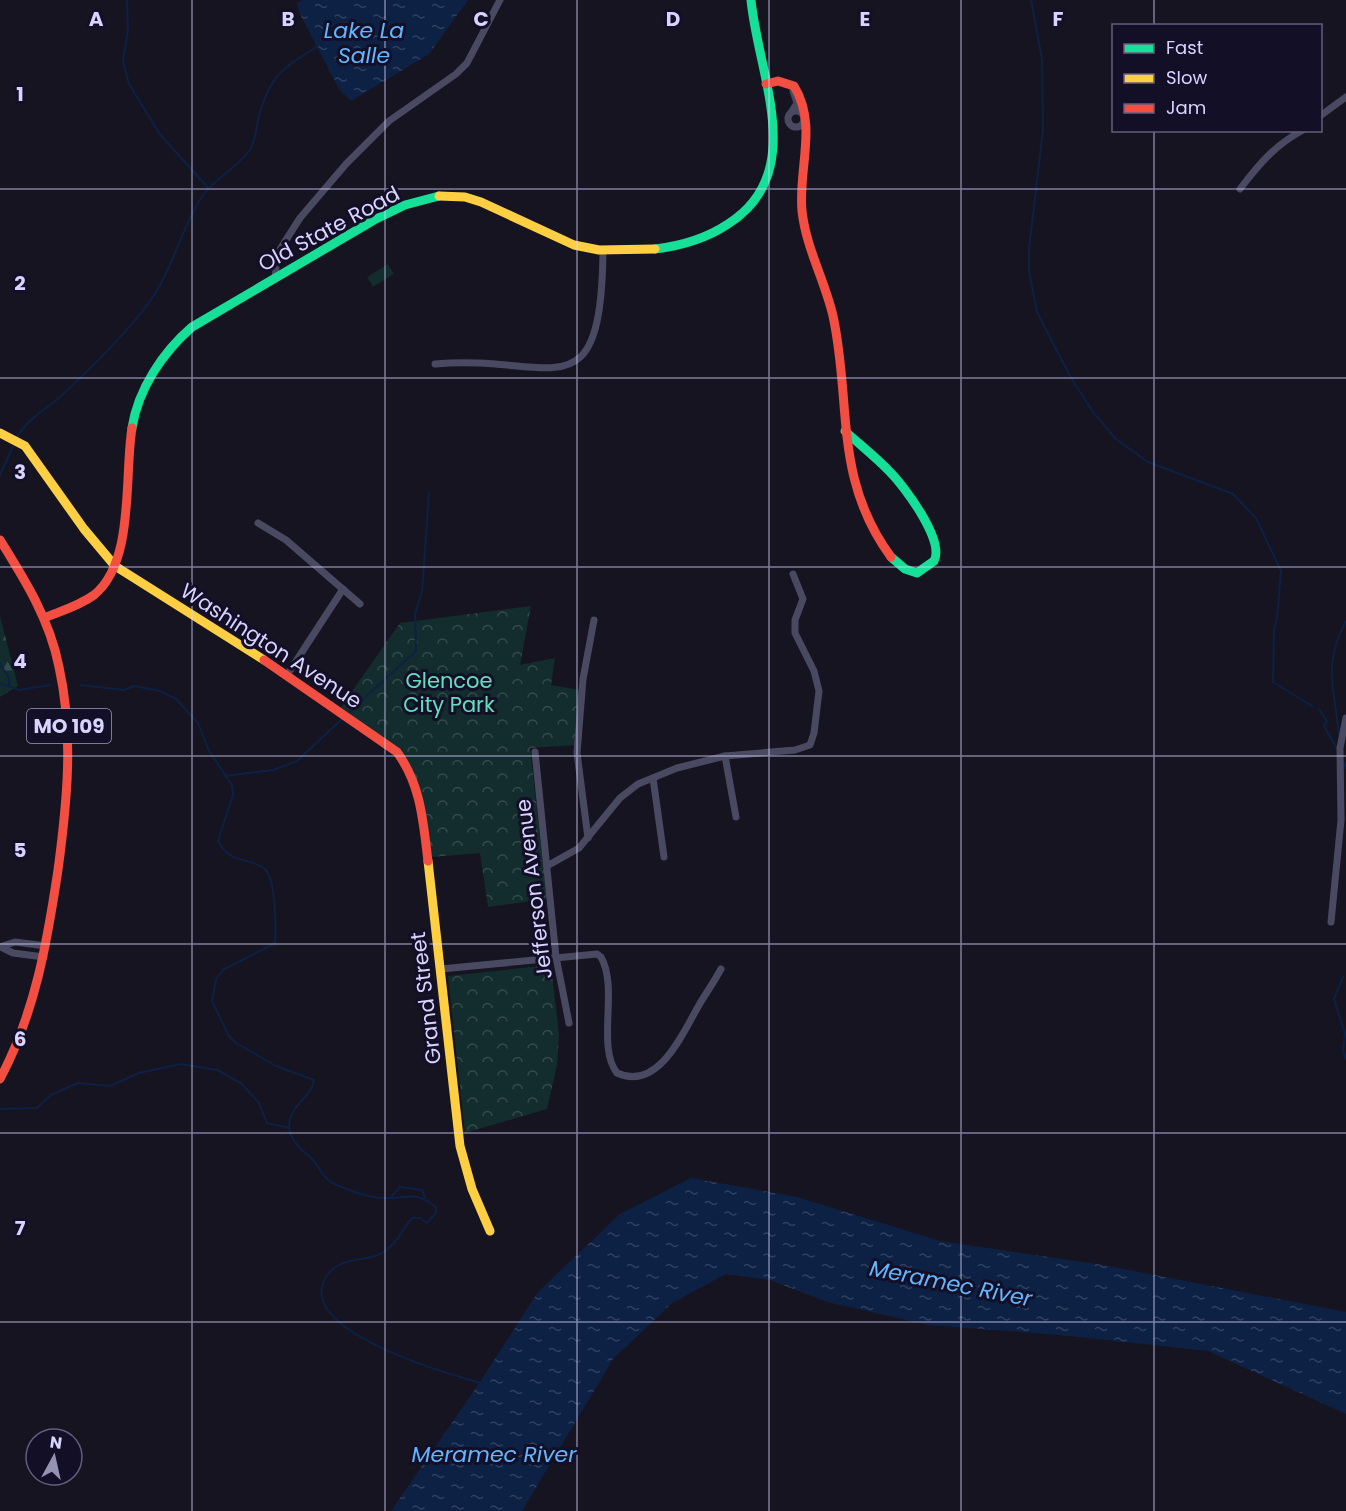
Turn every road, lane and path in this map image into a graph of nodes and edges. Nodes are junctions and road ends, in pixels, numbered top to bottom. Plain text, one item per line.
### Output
1 (500, 0) edge
2 (751, 0) edge
3 (770, 83) junction
4 (1346, 97) edge
5 (792, 111) junction
6 (1322, 115) edge
7 (793, 126) junction
8 (1299, 132) edge
9 (804, 142) junction
10 (1240, 189) dead end
11 (603, 251) junction
12 (275, 279) junction
13 (435, 364) dead end
14 (845, 431) junction
15 (0, 433) edge
16 (862, 448) junction
17 (846, 458) junction
18 (258, 523) dead end
19 (0, 540) edge
20 (115, 567) junction
21 (793, 574) dead end
22 (343, 589) junction
23 (360, 604) dead end
24 (44, 618) junction
25 (594, 620) dead end
26 (287, 675) junction
27 (1346, 718) edge
28 (535, 752) dead end
29 (725, 756) junction
30 (404, 760) joint
31 (653, 778) junction
32 (736, 817) dead end
33 (588, 838) junction
34 (664, 857) dead end
35 (547, 866) junction
36 (1331, 922) dead end
37 (46, 946) junction
38 (1, 947) edge
39 (44, 957) junction
40 (556, 957) junction
41 (441, 969) junction
42 (721, 969) dead end
43 (569, 1023) dead end
44 (0, 1079) edge
45 (490, 1231) dead end

1 - 12 street
2 - 3 street, Old State Road
3 - 5 street
3 - 9 street
3 - 11 street, Old State Road
4 - 6 street
5 - 7 street
5 - 7 street
7 - 9 street
8 - 10 street
9 - 14 street
11 - 12 street, Old State Road
11 - 13 street
12 - 20 street, Old State Road
14 - 16 street
14 - 17 street
15 - 20 street, Washington Avenue
16 - 17 street
16 - 17 street
18 - 22 street
19 - 24 street, MO 109
20 - 24 street, Old State Road
20 - 26 street, Washington Avenue
21 - 29 street
22 - 23 street
22 - 26 street
24 - 37 street, MO 109
25 - 33 street
26 - 30 street, Washington Avenue
27 - 36 street
28 - 35 street, Jefferson Avenue
29 - 31 street
29 - 32 street
30 - 41 street, Grand Street
31 - 33 street
31 - 34 street
33 - 35 street
35 - 40 street, Jefferson Avenue
37 - 38 street
37 - 39 street, MO 109
38 - 39 street
39 - 44 street, MO 109
40 - 41 street
40 - 42 street
40 - 43 street, Jefferson Avenue
41 - 45 street, Grand Street

